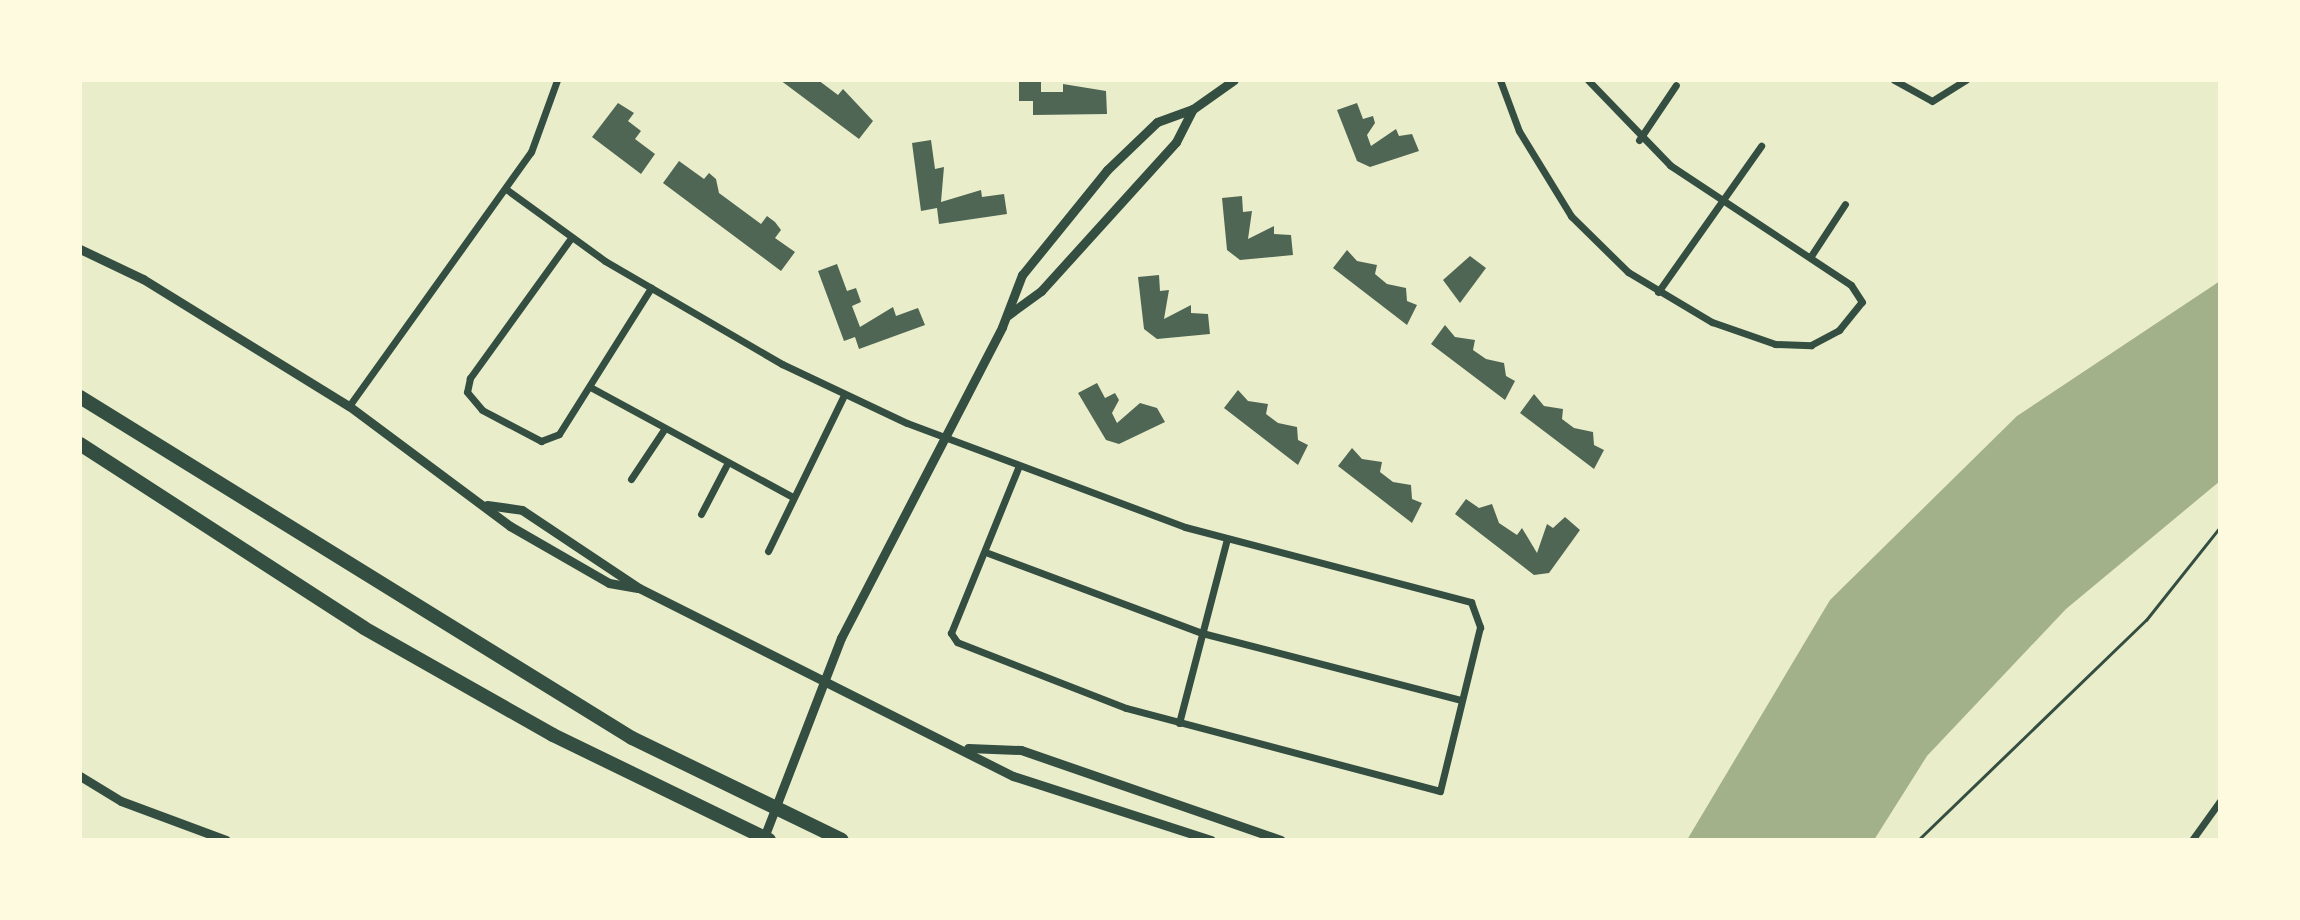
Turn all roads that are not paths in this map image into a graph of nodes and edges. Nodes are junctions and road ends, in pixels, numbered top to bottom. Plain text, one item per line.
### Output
1 (557, 80) edge
2 (1234, 80) edge
3 (1500, 80) edge
4 (1588, 80) edge
5 (1894, 80) edge
6 (1966, 80) edge
7 (1676, 85) dead end
8 (1193, 109) junction
9 (1639, 140) junction
10 (1761, 146) dead end
11 (506, 189) junction
12 (1725, 199) junction
13 (1845, 204) dead end
14 (571, 238) junction
15 (80, 249) edge
16 (1811, 256) junction
17 (651, 288) junction
18 (1658, 292) junction
19 (1008, 315) junction
20 (592, 388) junction
21 (844, 395) junction
22 (80, 397) edge
23 (349, 406) junction
24 (663, 431) junction
25 (942, 438) junction
26 (80, 444) edge
27 (726, 466) junction
28 (1018, 468) junction
29 (631, 479) dead end
30 (791, 496) junction
31 (487, 505) junction
32 (701, 514) dead end
33 (1227, 539) junction
34 (768, 551) dead end
35 (988, 553) junction
36 (639, 588) junction
37 (1202, 633) junction
38 (824, 687) junction
39 (1462, 700) junction
40 (1179, 723) junction
41 (967, 748) junction
42 (80, 776) edge
43 (2220, 801) edge
44 (226, 840) edge
45 (766, 840) edge
46 (842, 840) edge
47 (1211, 840) edge
48 (1281, 840) edge
49 (2192, 840) edge

1 - 11 street
2 - 8 street
3 - 18 street
4 - 9 street
5 - 6 street
7 - 9 street
8 - 19 street
8 - 19 street
9 - 12 street
10 - 12 street
11 - 14 street
11 - 23 street
12 - 16 street
12 - 18 street
13 - 16 street
14 - 17 street
14 - 20 street
15 - 23 street
16 - 18 street
17 - 20 street
17 - 21 street
19 - 25 street
20 - 24 street
21 - 25 street
21 - 30 street
22 - 46 highway
23 - 31 street
24 - 27 street
24 - 29 street
25 - 28 street
25 - 38 street
26 - 45 highway
27 - 30 street
27 - 32 street
28 - 33 street
28 - 35 street
30 - 34 street
31 - 36 street
31 - 36 street
33 - 37 street
33 - 39 street
35 - 37 street
35 - 40 street
36 - 38 street
37 - 39 street
37 - 40 street
38 - 41 street
38 - 45 street
39 - 40 street
41 - 47 street
41 - 48 street
42 - 44 street
43 - 49 street

